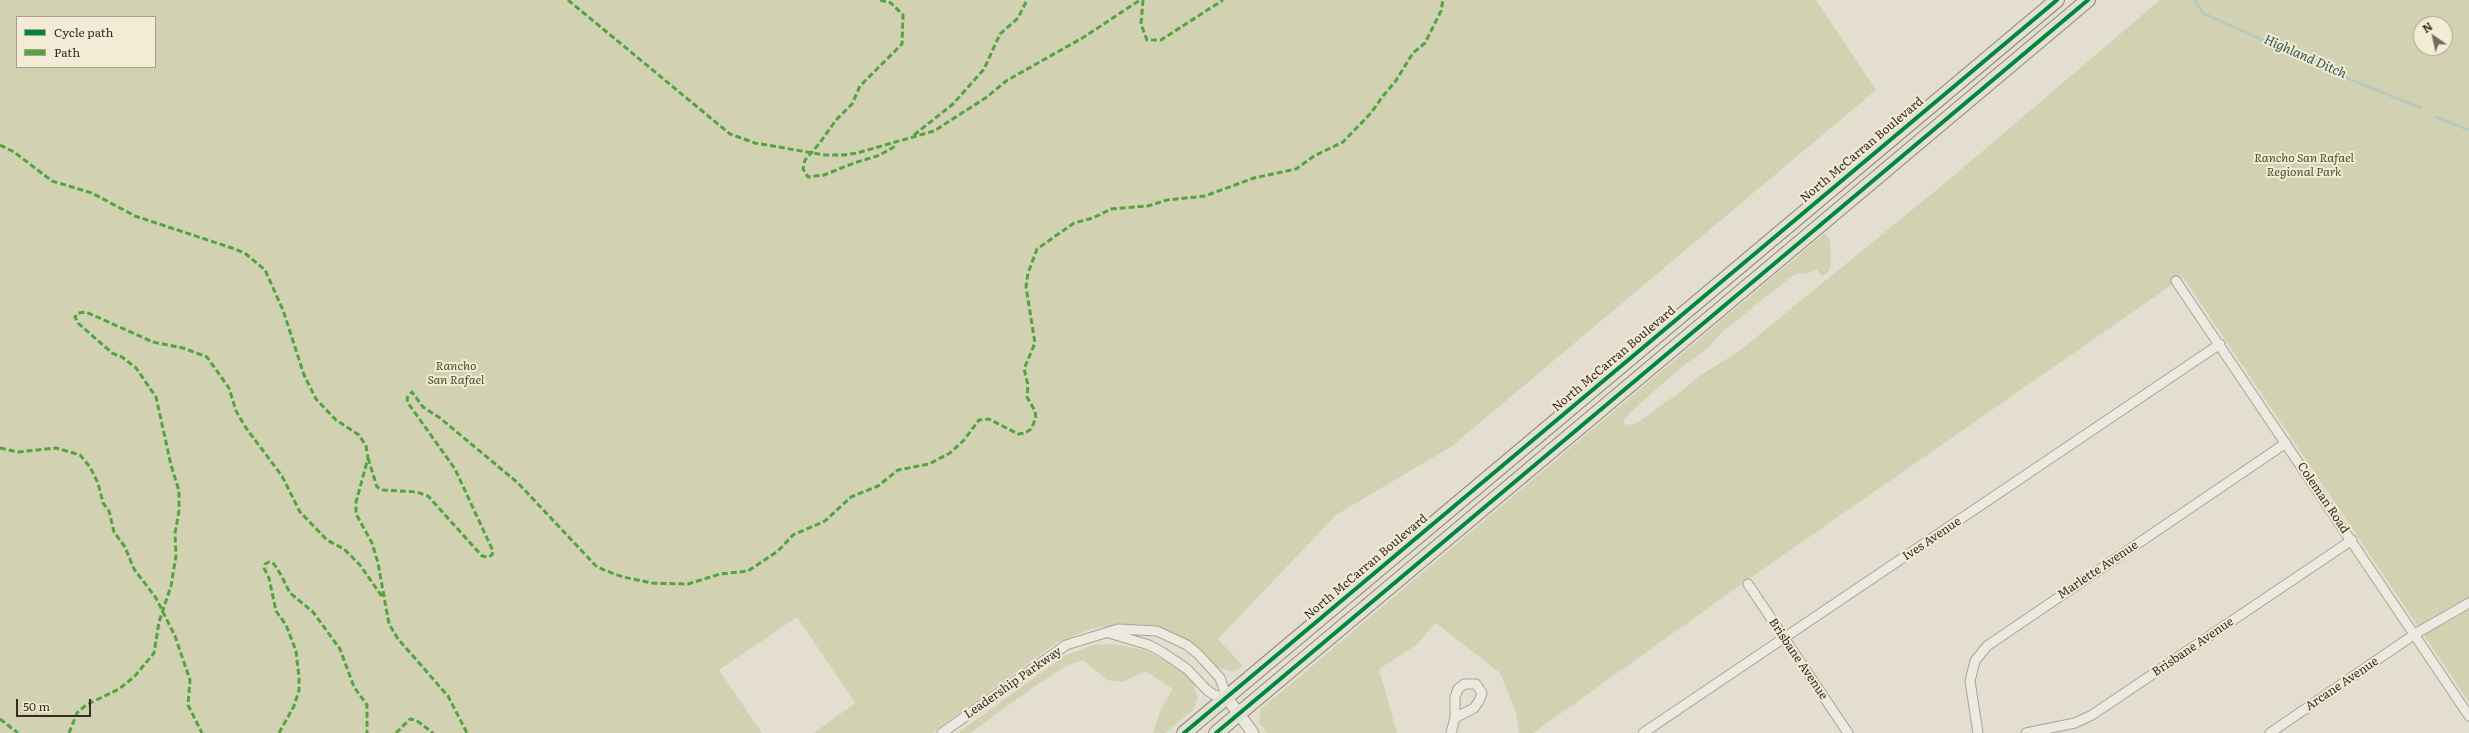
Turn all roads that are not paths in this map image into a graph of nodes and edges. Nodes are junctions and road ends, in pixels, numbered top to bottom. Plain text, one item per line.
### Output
1 (2057, 0) edge
2 (2088, 0) edge
3 (2176, 282) dead end
4 (1681, 316) junction
5 (1694, 331) junction
6 (2220, 344) junction
7 (2286, 443) junction
8 (2352, 540) junction
9 (1748, 584) dead end
10 (2469, 603) edge
11 (1109, 633) junction
12 (2415, 634) junction
13 (1784, 639) junction
14 (1227, 698) junction
15 (1239, 714) junction
16 (2469, 716) edge
17 (1455, 718) dead end
18 (942, 733) edge
19 (1184, 733) edge
20 (1216, 733) edge
21 (1253, 733) edge
22 (1451, 733) edge
23 (1644, 733) edge
24 (1848, 733) edge
25 (1978, 733) edge
26 (2026, 733) edge
27 (2270, 733) edge

1 - 4 main road, North McCarran Boulevard
2 - 5 main road
3 - 6 street, Coleman Road
4 - 5 main road
4 - 14 main road, North McCarran Boulevard
5 - 15 main road
6 - 7 street, Coleman Road
6 - 13 street, Ives Avenue
7 - 8 street, Coleman Road
7 - 25 street, Marlette Avenue
8 - 12 street, Coleman Road
8 - 26 street, Brisbane Avenue
9 - 13 street, Brisbane Avenue
10 - 12 street, Arcane Avenue
11 - 14 street, Leadership Parkway
11 - 14 street, Leadership Parkway
11 - 18 street, Leadership Parkway
12 - 16 street, Coleman Road
12 - 27 street, Arcane Avenue
13 - 23 street, Ives Avenue
13 - 24 street, Brisbane Avenue
14 - 15 street
14 - 19 main road, North McCarran Boulevard
15 - 20 main road
15 - 21 street
17 - 22 street

